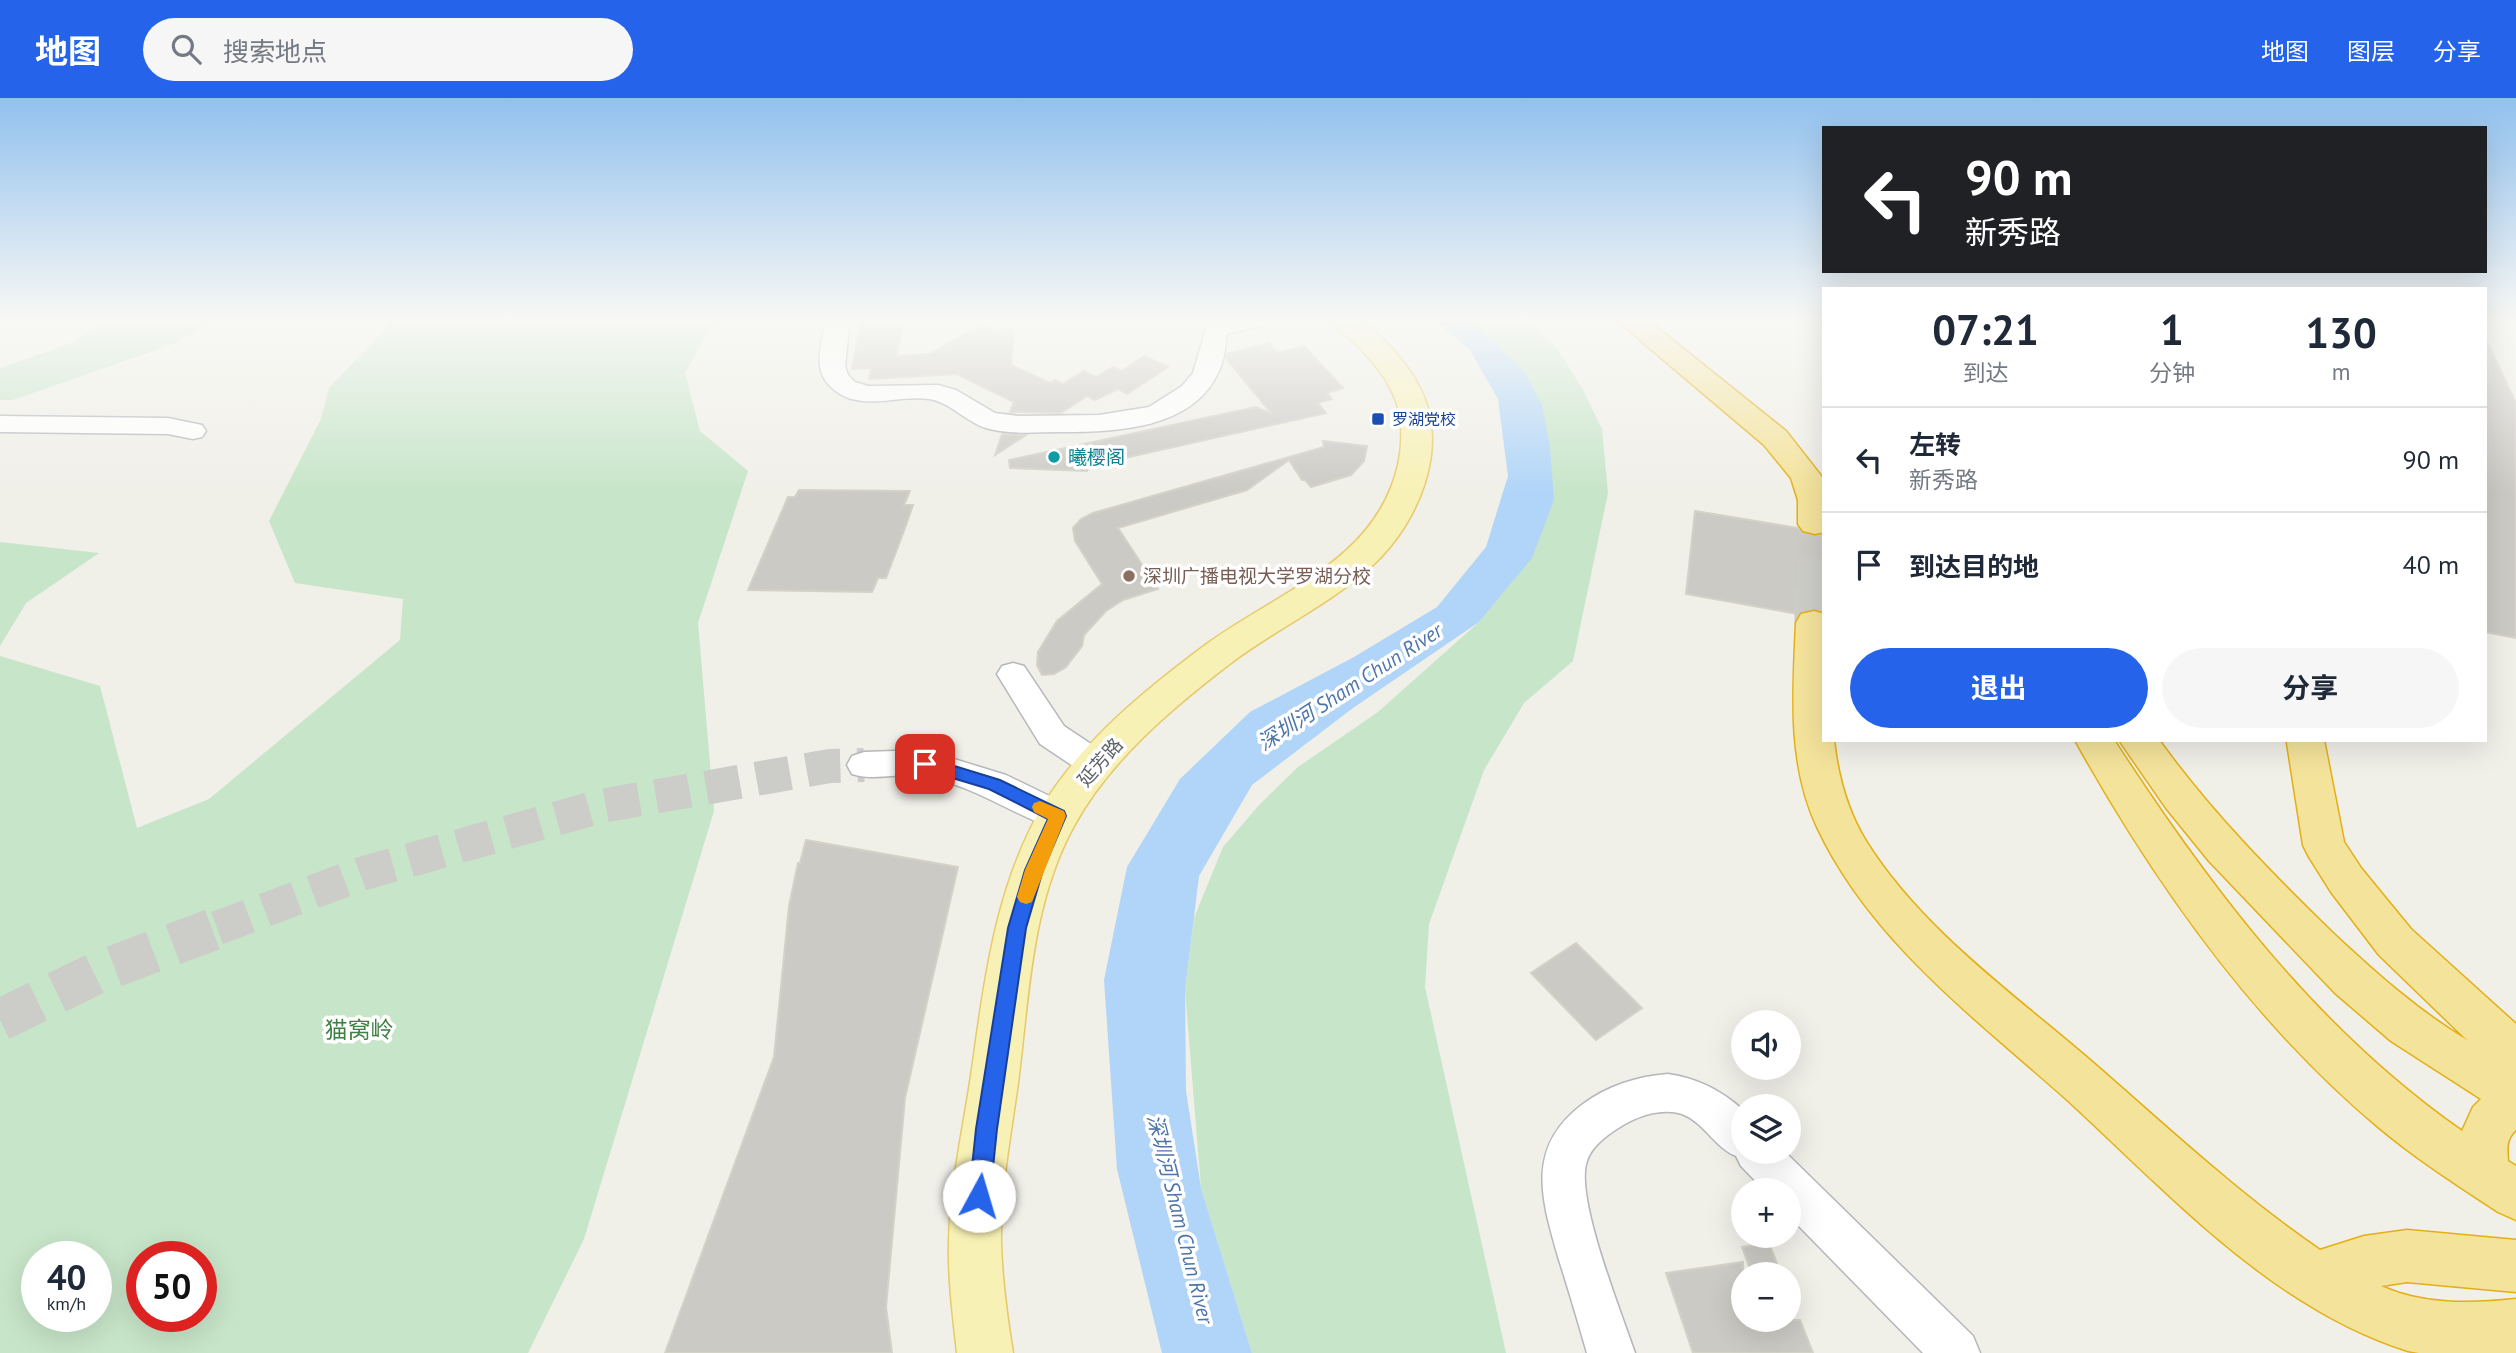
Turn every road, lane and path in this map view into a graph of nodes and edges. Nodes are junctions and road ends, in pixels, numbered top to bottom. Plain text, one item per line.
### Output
1 (836, 377) edge
2 (1203, 377) edge
3 (1398, 377) edge
4 (1700, 377) edge
5 (0, 424) edge
6 (193, 431) dead end
7 (1815, 524) tunnel mouth
8 (1814, 623) tunnel mouth
9 (1013, 674) dead end
10 (2095, 742) edge
11 (2139, 742) edge
12 (2306, 743) dead end
13 (1094, 764) junction
14 (863, 765) tunnel mouth
15 (1058, 816) junction
16 (2516, 1052) edge
17 (2516, 1094) edge
18 (2516, 1105) edge
19 (1731, 1128) edge
20 (1768, 1164) edge
21 (2500, 1184) edge
22 (2516, 1266) edge
23 (2317, 1277) junction
24 (1897, 1294) junction
25 (2516, 1326) edge
26 (985, 1353) edge
27 (1611, 1353) edge
28 (1933, 1353) edge
29 (1956, 1353) edge

1 - 2 street
3 - 13 main road, 延芳路
4 - 7 highway
5 - 6 street
8 - 23 highway
9 - 13 street
10 - 21 highway
11 - 17 highway
12 - 16 highway
13 - 15 main road, 延芳路
14 - 15 street
15 - 26 main road, 延芳路
18 - 21 highway
19 - 27 street
20 - 24 street
22 - 23 highway
23 - 25 highway
24 - 28 street
24 - 29 street

